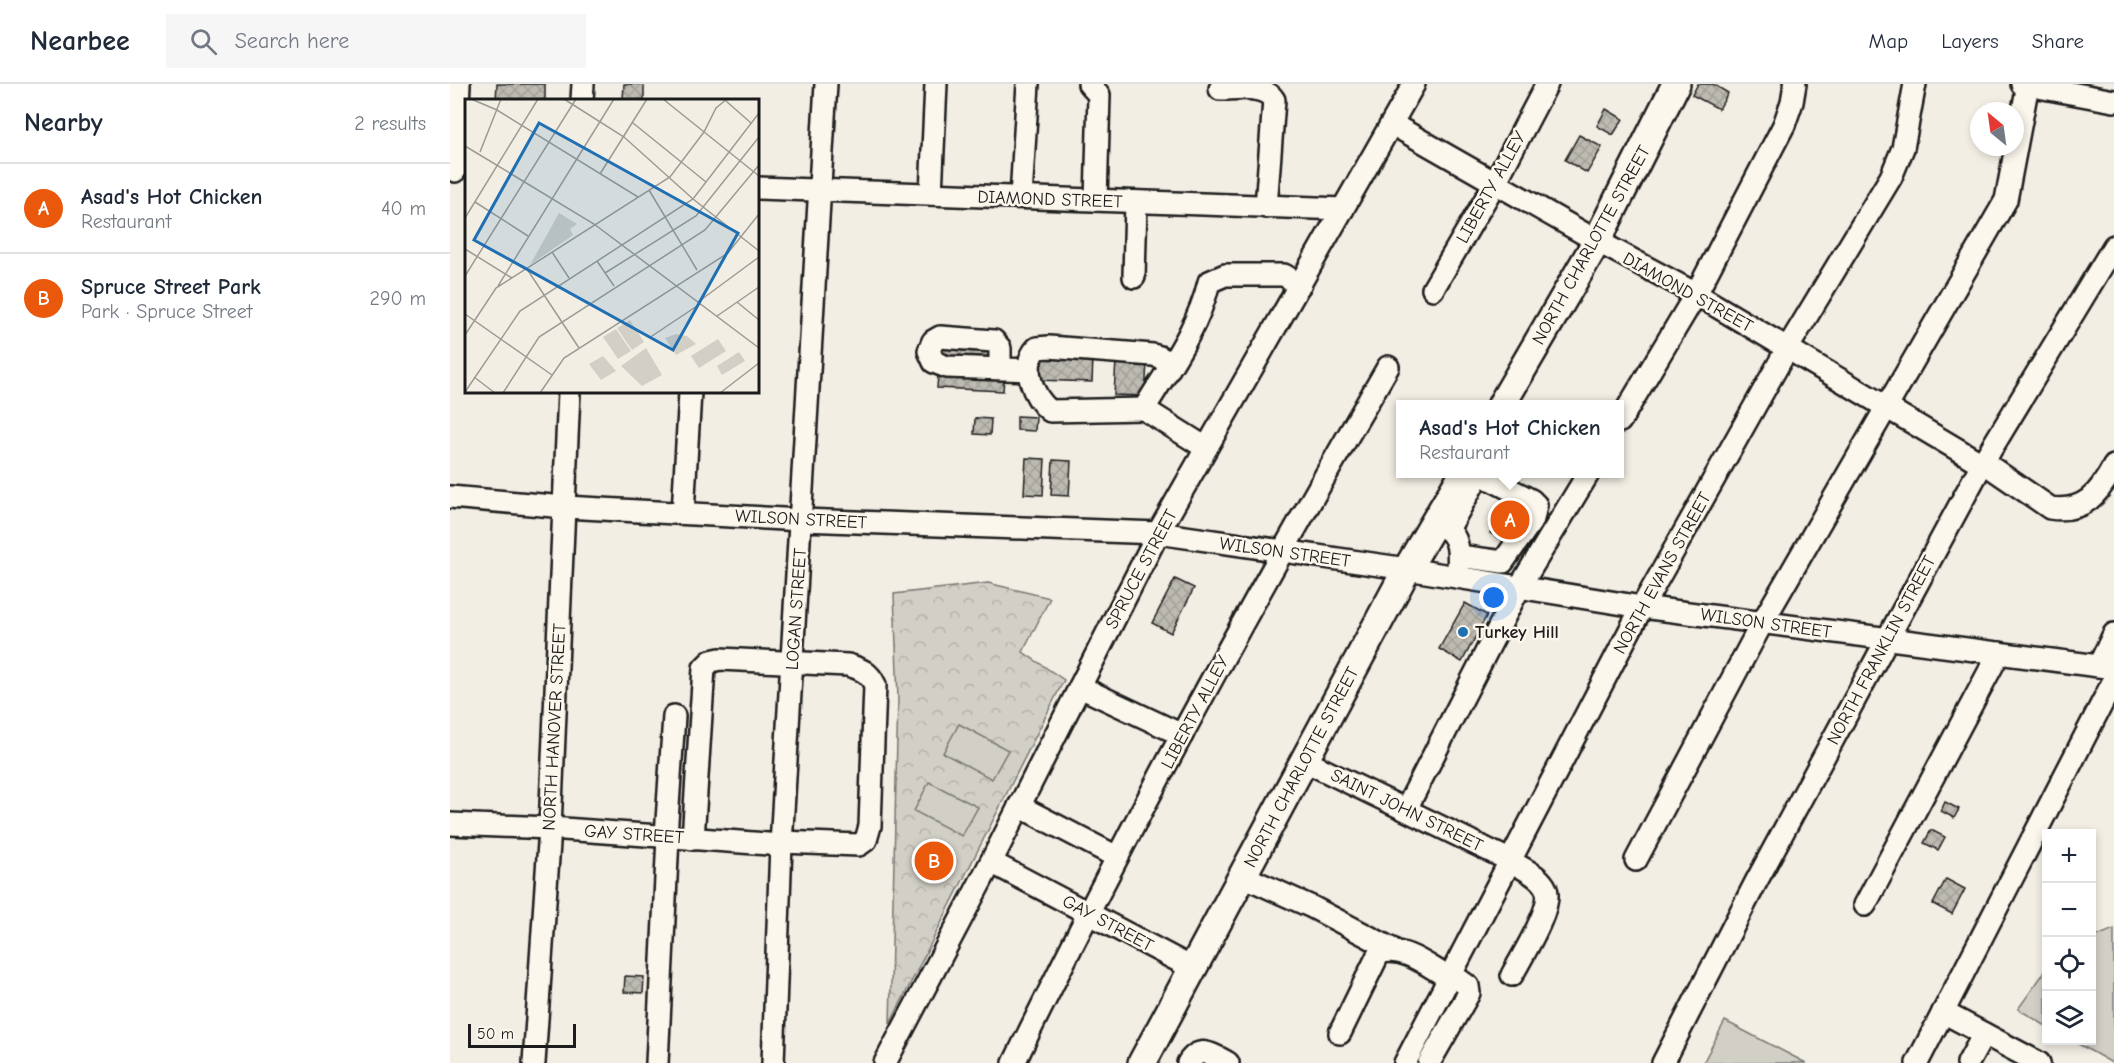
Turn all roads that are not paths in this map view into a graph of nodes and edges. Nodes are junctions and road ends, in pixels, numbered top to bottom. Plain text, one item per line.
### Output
1 (459, 84) edge
2 (583, 84) edge
3 (826, 84) edge
4 (936, 84) edge
5 (1028, 84) edge
6 (1089, 84) edge
7 (1414, 84) edge
8 (1547, 84) edge
9 (1676, 84) edge
10 (1795, 84) edge
11 (1915, 84) edge
12 (2026, 84) edge
13 (1221, 89) dead end
14 (582, 99) edge
15 (2114, 101) edge
16 (1392, 124) junction
17 (457, 171) edge
18 (1495, 183) junction
19 (759, 188) edge
20 (820, 192) junction
21 (931, 194) junction
22 (1021, 197) junction
23 (1096, 200) junction
24 (1136, 202) junction
25 (1266, 207) junction
26 (1343, 209) junction
27 (1597, 241) junction
28 (2114, 246) edge
29 (1134, 277) dead end
30 (1300, 285) junction
31 (1433, 289) dead end
32 (1696, 294) junction
33 (1786, 349) junction
34 (1170, 366) junction
35 (1388, 367) dead end
36 (1000, 369) dead end
37 (1029, 370) junction
38 (569, 393) edge
39 (690, 393) edge
40 (1506, 400) edge
41 (1887, 409) junction
42 (1144, 410) junction
43 (1624, 414) edge
44 (1206, 448) junction
45 (1982, 463) junction
46 (2114, 466) edge
47 (1461, 478) edge
48 (1477, 478) edge
49 (1488, 478) edge
50 (1585, 478) edge
51 (450, 497) edge
52 (565, 507) junction
53 (683, 513) junction
54 (802, 520) junction
55 (1442, 525) junction
56 (1158, 533) junction
57 (1281, 551) junction
58 (1459, 556) junction
59 (1503, 562) junction
60 (1407, 569) junction
61 (1456, 578) junction
62 (1510, 587) junction
63 (1642, 607) junction
64 (1762, 623) junction
65 (2114, 634) edge
66 (1887, 639) junction
67 (1999, 653) junction
68 (793, 664) junction
69 (2109, 671) edge
70 (1080, 687) junction
71 (674, 716) dead end
72 (1182, 735) junction
73 (1305, 761) junction
74 (1019, 806) junction
75 (1406, 809) junction
76 (450, 824) edge
77 (550, 828) junction
78 (667, 836) junction
79 (693, 839) junction
80 (781, 844) junction
81 (1117, 857) junction
82 (1509, 860) junction
83 (1636, 860) dead end
84 (991, 862) junction
85 (1243, 876) junction
86 (1865, 905) dead end
87 (1088, 911) junction
88 (1392, 949) junction
89 (1192, 968) junction
90 (1512, 975) dead end
91 (1450, 976) junction
92 (1943, 1012) junction
93 (1340, 1034) dead end
94 (1984, 1034) junction
95 (888, 1062) edge
96 (534, 1063) edge
97 (657, 1063) edge
98 (773, 1063) edge
99 (1014, 1063) edge
100 (1142, 1063) edge
101 (1188, 1063) edge
102 (1228, 1063) edge
103 (1405, 1063) edge
104 (1429, 1063) edge
105 (1663, 1063) edge
106 (1917, 1063) edge
107 (1968, 1063) edge
108 (2039, 1063) edge

1 - 17 street
2 - 14 street
3 - 20 street, LOGAN STREET
4 - 21 street
5 - 22 street
6 - 23 street
7 - 16 street, SPRUCE STREET
8 - 18 street, LIBERTY ALLEY
9 - 27 main road, NORTH CHARLOTTE STREET
10 - 32 street
11 - 33 street, NORTH EVANS STREET
12 - 15 street
12 - 41 street
13 - 25 street
16 - 18 street, DIAMOND STREET
16 - 26 street, SPRUCE STREET
18 - 27 street, DIAMOND STREET
18 - 31 street, LIBERTY ALLEY
19 - 20 street, DIAMOND STREET
20 - 21 street, DIAMOND STREET
20 - 54 street, LOGAN STREET
21 - 22 street, DIAMOND STREET
22 - 23 street, DIAMOND STREET
23 - 24 street, DIAMOND STREET
24 - 25 street, DIAMOND STREET
24 - 29 street
25 - 26 street, DIAMOND STREET
26 - 30 street, SPRUCE STREET
27 - 32 street, DIAMOND STREET
27 - 40 main road, NORTH CHARLOTTE STREET
28 - 45 street, NORTH FRANKLIN STREET
30 - 34 street
30 - 44 street, SPRUCE STREET
32 - 33 street, DIAMOND STREET
32 - 43 street
33 - 41 street, DIAMOND STREET
33 - 63 street, NORTH EVANS STREET
34 - 37 street
34 - 42 street
35 - 57 street, LIBERTY ALLEY
36 - 37 street
37 - 42 street
38 - 52 street, NORTH HANOVER STREET
39 - 53 street
41 - 45 street, DIAMOND STREET
41 - 64 street
42 - 44 street
44 - 56 street, SPRUCE STREET
45 - 46 street, DIAMOND STREET
45 - 66 street, NORTH FRANKLIN STREET
47 - 55 main road, NORTH CHARLOTTE STREET
48 - 55 street
49 - 59 street
50 - 62 street
51 - 52 street, WILSON STREET
52 - 53 street, WILSON STREET
52 - 77 street, NORTH HANOVER STREET
53 - 54 street, WILSON STREET
54 - 56 street, WILSON STREET
54 - 68 street, LOGAN STREET
55 - 58 street
55 - 60 main road, NORTH CHARLOTTE STREET
56 - 57 street, WILSON STREET
56 - 70 street, SPRUCE STREET
57 - 60 street, WILSON STREET
57 - 72 street, LIBERTY ALLEY
58 - 59 street
58 - 61 street
59 - 62 street
60 - 61 street, WILSON STREET
60 - 73 main road, NORTH CHARLOTTE STREET
61 - 62 street, WILSON STREET
62 - 63 street, WILSON STREET
62 - 75 street
63 - 64 street, WILSON STREET
63 - 82 street, NORTH EVANS STREET
64 - 66 street, WILSON STREET
64 - 83 street
65 - 69 street
66 - 67 street, WILSON STREET
66 - 105 street, NORTH FRANKLIN STREET
67 - 69 street, WILSON STREET
67 - 86 street
68 - 79 street
68 - 80 street, LOGAN STREET
68 - 80 street, GAY STREET
69 - 92 street
70 - 72 street
70 - 74 street, SPRUCE STREET
71 - 78 street
72 - 81 street, LIBERTY ALLEY
73 - 75 street, SAINT JOHN STREET
73 - 85 main road, NORTH CHARLOTTE STREET
74 - 81 street
74 - 84 street, SPRUCE STREET
75 - 82 street, SAINT JOHN STREET
76 - 77 street, GAY STREET
77 - 78 street, GAY STREET
77 - 96 street, NORTH HANOVER STREET
78 - 79 street, GAY STREET
78 - 97 street
79 - 80 street, GAY STREET
80 - 98 street, LOGAN STREET
81 - 87 street, LIBERTY ALLEY
82 - 90 street, SAINT JOHN STREET
82 - 91 street, NORTH EVANS STREET
84 - 87 street, GAY STREET
84 - 95 street, SPRUCE STREET
85 - 88 street
85 - 89 main road, NORTH CHARLOTTE STREET
87 - 89 street, GAY STREET
87 - 99 street, LIBERTY ALLEY
88 - 91 street
88 - 93 street
89 - 100 main road, NORTH CHARLOTTE STREET
91 - 103 street, NORTH EVANS STREET
91 - 104 street
92 - 94 street
92 - 106 street
94 - 107 street
94 - 108 street
101 - 102 street

